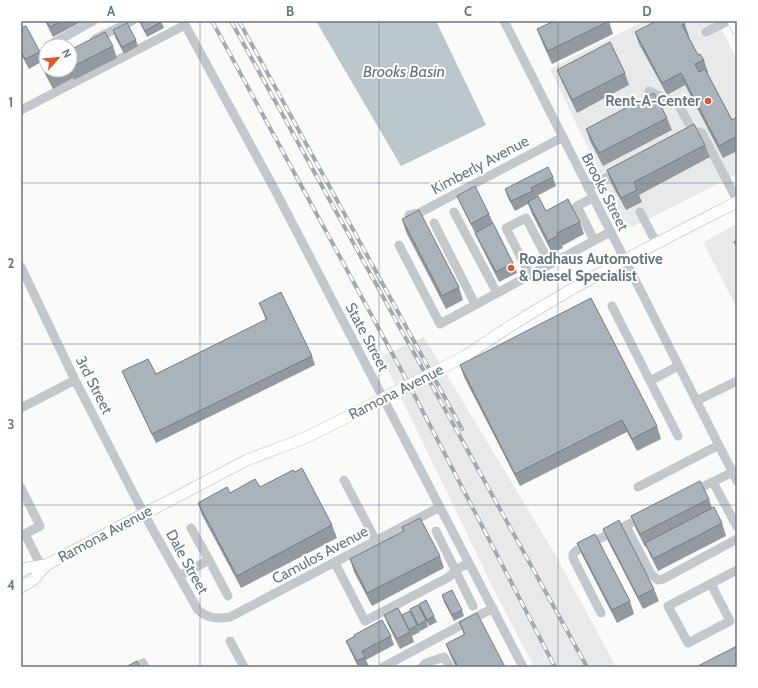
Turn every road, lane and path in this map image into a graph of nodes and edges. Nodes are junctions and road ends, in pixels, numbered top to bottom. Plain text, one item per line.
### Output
1 (93, 21) edge
2 (132, 21) edge
3 (504, 21) edge
4 (728, 21) edge
5 (733, 21) edge
6 (184, 23) edge
7 (111, 25) edge
8 (737, 29) edge
9 (706, 32) dead end
10 (62, 38) edge
11 (88, 42) edge
12 (649, 92) dead end
13 (21, 110) edge
14 (693, 131) junction
15 (563, 137) junction
16 (679, 139) edge
17 (630, 165) edge
18 (588, 188) junction
19 (593, 198) junction
20 (737, 201) edge
21 (454, 212) dead end
22 (640, 212) dead end
23 (409, 214) edge
24 (434, 223) dead end
25 (610, 232) junction
26 (594, 240) junction
27 (656, 244) junction
28 (400, 245) dead end
29 (624, 260) junction
30 (550, 264) junction
31 (21, 267) edge
32 (530, 275) junction
33 (25, 284) edge
34 (497, 293) junction
35 (475, 304) junction
36 (612, 306) dead end
37 (678, 366) junction
38 (75, 380) junction
39 (650, 381) junction
40 (737, 381) edge
41 (696, 401) junction
42 (21, 408) edge
43 (678, 436) dead end
44 (718, 445) junction
45 (735, 471) edge
46 (344, 480) dead end
47 (737, 481) edge
48 (713, 482) junction
49 (638, 487) dead end
50 (21, 488) edge
51 (686, 495) edge
52 (440, 507) junction
53 (653, 512) edge
54 (144, 514) junction
55 (626, 526) junction
56 (737, 527) edge
57 (191, 528) dead end
58 (436, 531) dead end
59 (23, 535) edge
60 (737, 539) edge
61 (376, 541) junction
62 (208, 560) junction
63 (335, 563) junction
64 (469, 563) junction
65 (44, 566) junction
66 (455, 570) junction
67 (737, 570) edge
68 (21, 572) edge
69 (179, 576) junction
70 (711, 584) junction
71 (21, 587) edge
72 (228, 596) dead end
73 (473, 606) dead end
74 (493, 608) junction
75 (601, 613) dead end
76 (211, 618) joint
77 (230, 641) dead end
78 (134, 667) edge
79 (145, 667) edge
80 (244, 667) edge
81 (383, 667) edge
82 (422, 667) edge
83 (450, 667) edge
84 (523, 667) edge

1 - 10 street
2 - 7 street
3 - 15 street, Brooks Street
4 - 9 street
5 - 8 main road
6 - 13 street
6 - 52 street, State Street
7 - 11 street
12 - 14 street
14 - 16 street
14 - 20 street
15 - 18 street, Brooks Street
15 - 23 street, Kimberly Avenue
17 - 18 street
18 - 19 street, Brooks Street
19 - 25 street, Brooks Street
19 - 26 street
20 - 27 main road, Ramona Avenue
21 - 34 street
22 - 27 street
24 - 35 street
25 - 26 street
25 - 29 street, Brooks Street
26 - 30 street
27 - 29 main road, Ramona Avenue
28 - 35 street
29 - 37 street, Brooks Street
29 - 54 main road, Ramona Avenue, bridge
30 - 32 street
30 - 32 street
31 - 33 street, 3rd Street
32 - 34 street
33 - 38 street, 3rd Street
34 - 35 street
36 - 39 street
37 - 39 street
37 - 41 street, Brooks Street
38 - 42 street
38 - 54 street, 3rd Street
39 - 43 street
40 - 41 street
41 - 44 street, Brooks Street
44 - 45 street, Brooks Street
44 - 49 street
45 - 47 street, Brooks Street
45 - 48 street
46 - 61 street
48 - 51 street
48 - 56 street
50 - 59 street
52 - 61 street, Camulos Avenue
52 - 64 street, State Street
53 - 55 street
54 - 65 main road, Ramona Avenue
54 - 69 street, Dale Street
55 - 60 street
55 - 75 street
57 - 62 street
58 - 66 street
59 - 65 street
61 - 63 street, Camulos Avenue
62 - 69 street
62 - 72 street
63 - 66 street
63 - 76 street, Camulos Avenue
64 - 66 street
64 - 74 street, State Street
65 - 68 main road, Ramona Avenue
65 - 71 main road, Ramona Avenue
66 - 73 street
67 - 70 street
69 - 76 street, Dale Street
70 - 70 street
74 - 81 street
74 - 84 street, State Street
77 - 80 street
78 - 79 street
82 - 83 street

